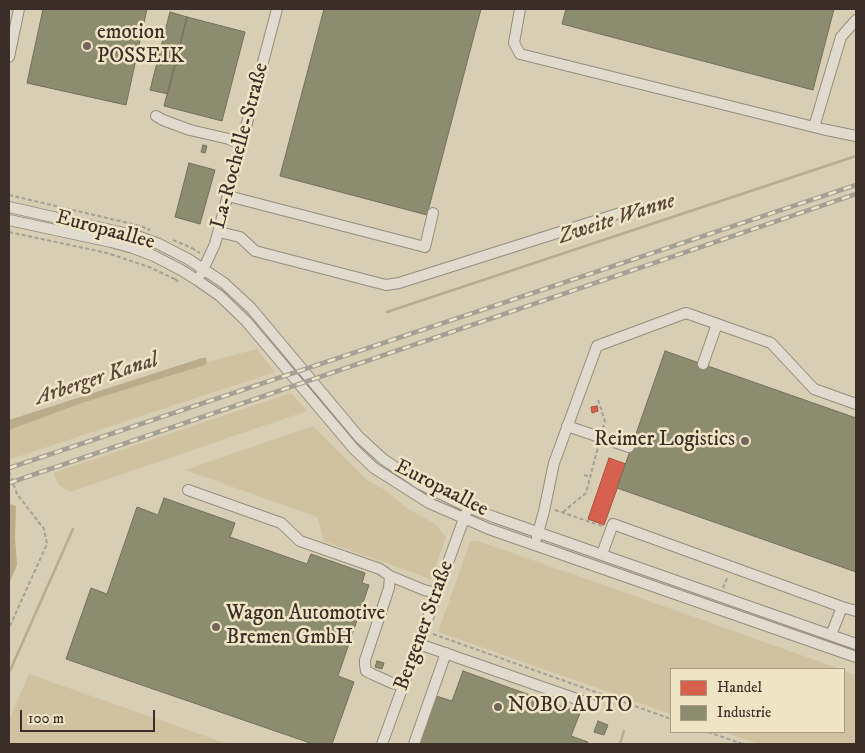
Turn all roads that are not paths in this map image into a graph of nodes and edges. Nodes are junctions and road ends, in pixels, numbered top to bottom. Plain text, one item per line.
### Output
1 (19, 9) edge
2 (277, 9) edge
3 (520, 9) edge
4 (856, 20) edge
5 (9, 57) edge
6 (156, 116) dead end
7 (814, 127) junction
8 (856, 134) edge
9 (241, 144) junction
10 (228, 196) junction
11 (9, 207) edge
12 (639, 207) dead end
13 (433, 213) dead end
14 (9, 220) edge
15 (219, 232) junction
16 (204, 269) junction
17 (197, 280) junction
18 (717, 324) junction
19 (703, 364) dead end
20 (586, 404) dead end
21 (856, 404) edge
22 (574, 407) junction
23 (568, 426) junction
24 (629, 447) dead end
25 (188, 490) dead end
26 (468, 507) junction
27 (464, 519) junction
28 (539, 532) junction
29 (563, 540) junction
30 (534, 545) junction
31 (557, 552) junction
32 (602, 554) junction
33 (390, 576) junction
34 (437, 593) junction
35 (842, 606) junction
36 (856, 610) edge
37 (832, 635) junction
38 (419, 644) junction
39 (856, 644) edge
40 (446, 653) junction
41 (856, 657) edge
42 (404, 686) junction
43 (591, 704) dead end
44 (382, 744) edge
45 (414, 744) edge

1 - 5 street
2 - 9 street, La-Rochelle-Straße
3 - 7 street
4 - 7 street
6 - 9 street
7 - 8 street
9 - 10 street, La-Rochelle-Straße
10 - 13 street
10 - 15 street, La-Rochelle-Straße
11 - 16 street, Europaallee
12 - 15 street
14 - 17 street, Europaallee
15 - 16 street, La-Rochelle-Straße
16 - 17 street, La-Rochelle-Straße
16 - 26 street, Europaallee
17 - 27 street, Europaallee
18 - 19 street
18 - 21 street
18 - 22 street
20 - 22 street
22 - 23 street
23 - 24 street
23 - 28 street
25 - 33 street
26 - 27 street, Bergener Straße
26 - 28 street, Europaallee
27 - 30 street, Europaallee
27 - 34 street, Bergener Straße
28 - 29 street, Europaallee
28 - 30 street
29 - 31 street
29 - 32 street, Europaallee
30 - 31 street, Europaallee
31 - 41 street, Europaallee
32 - 35 street
32 - 37 street, Europaallee
33 - 34 street
33 - 42 street
34 - 38 street, Bergener Straße
35 - 36 street
35 - 37 street
37 - 39 street, Europaallee
38 - 40 street
38 - 42 street, Bergener Straße
40 - 43 street
40 - 45 street
42 - 44 street, Bergener Straße

